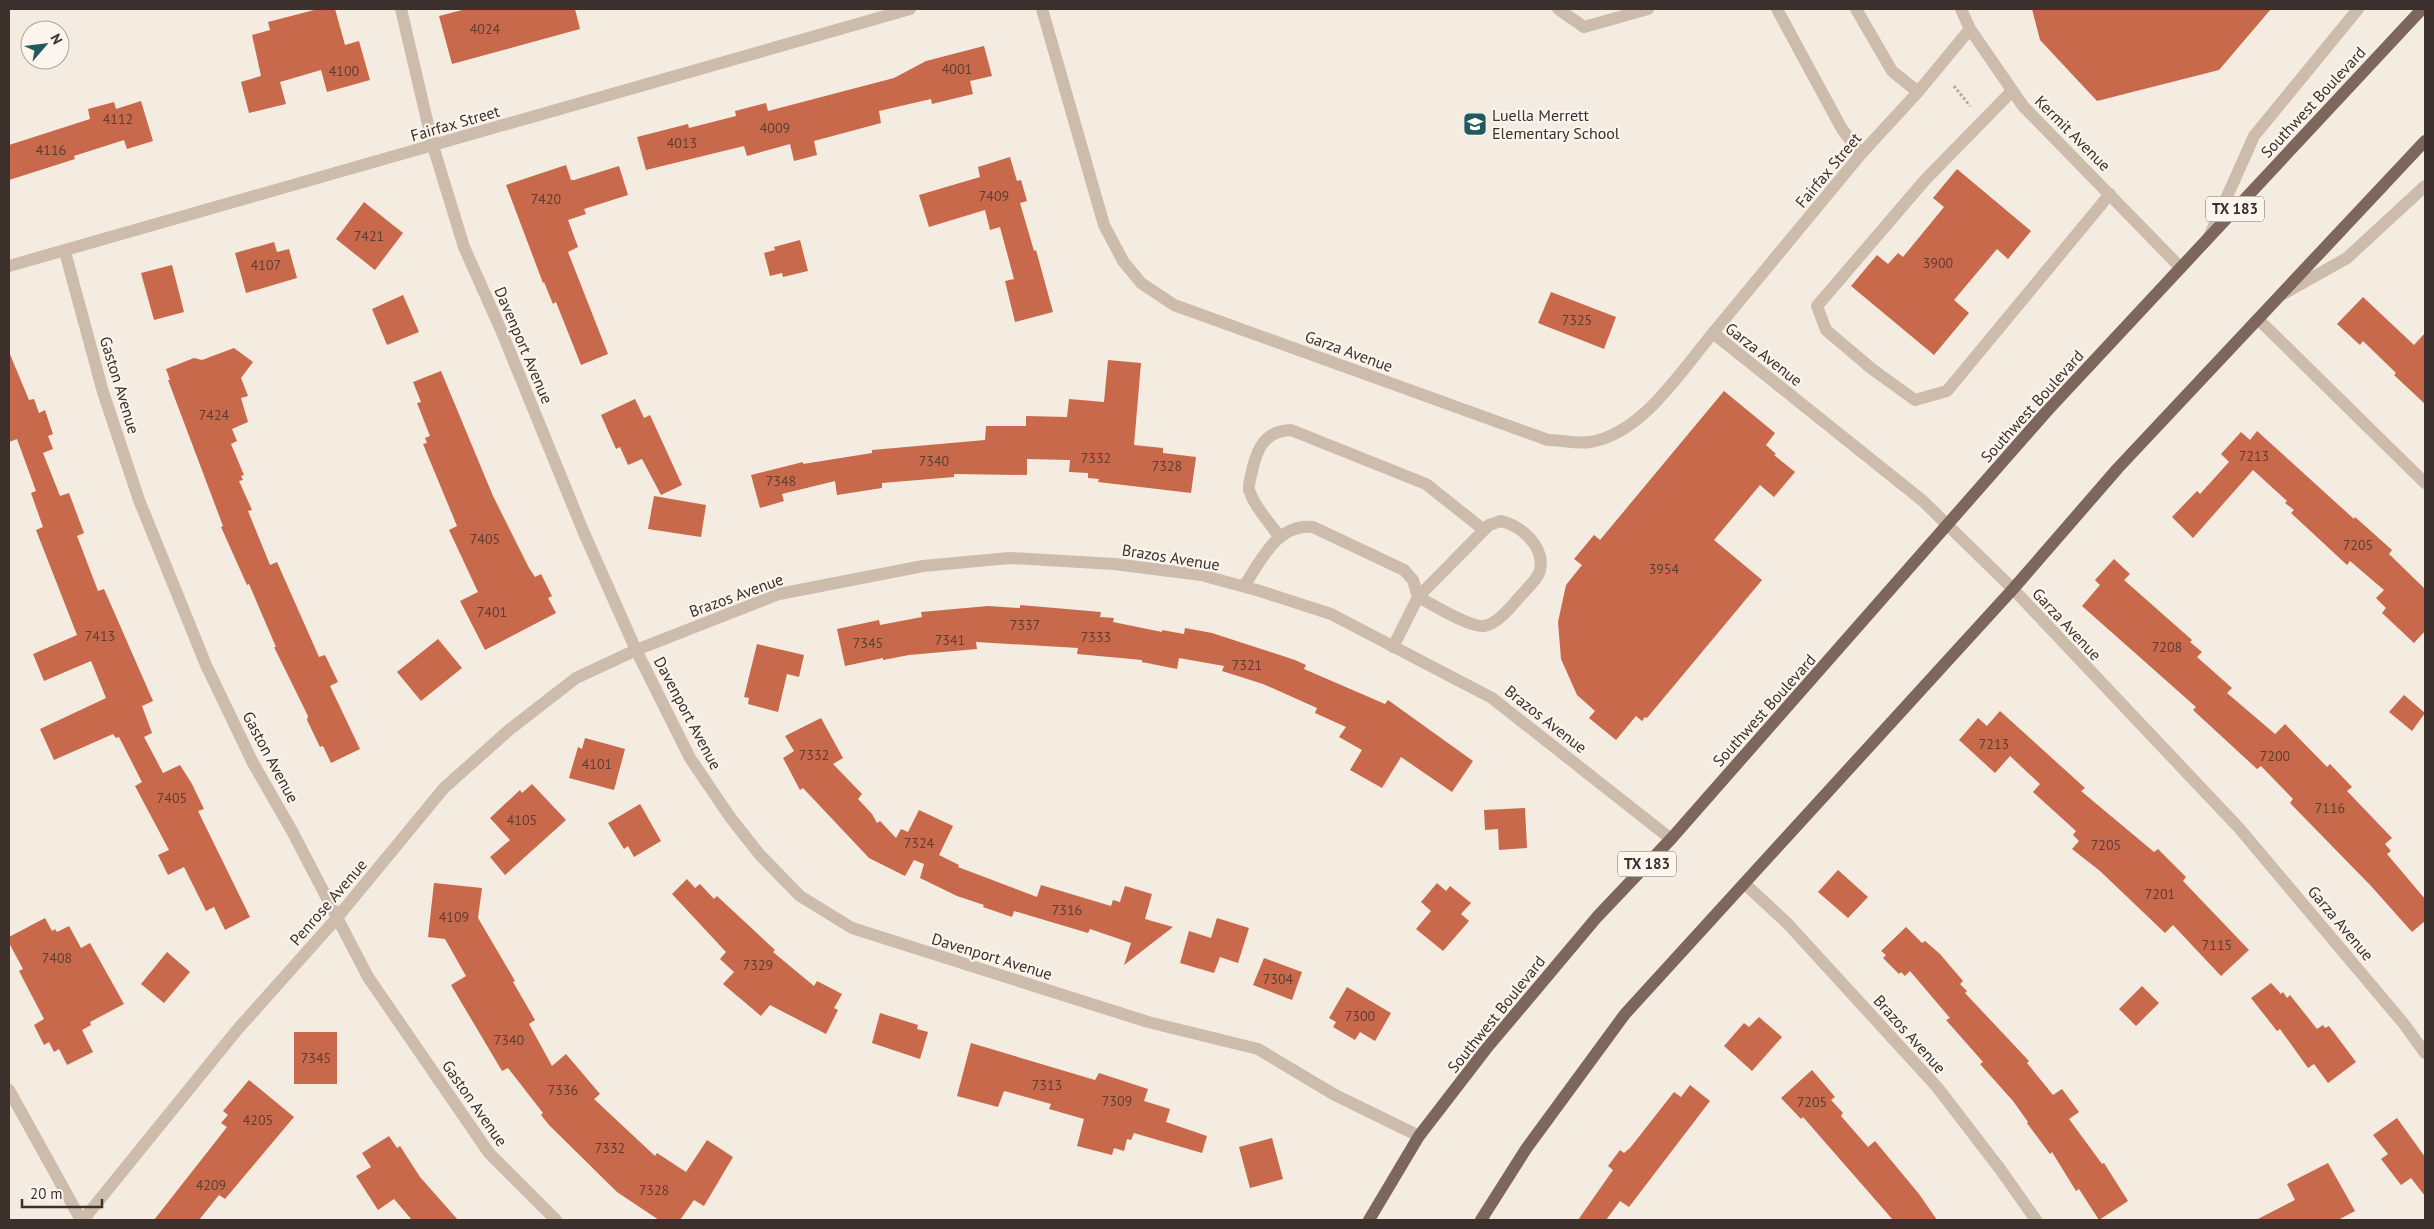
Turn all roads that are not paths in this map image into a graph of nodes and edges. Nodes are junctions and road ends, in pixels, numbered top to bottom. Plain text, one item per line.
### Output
1 (401, 9) edge
2 (910, 9) edge
3 (1042, 9) edge
4 (1558, 9) edge
5 (1648, 9) edge
6 (1777, 9) edge
7 (1856, 9) edge
8 (1960, 9) edge
9 (2358, 9) edge
10 (2422, 9) edge
11 (1970, 29) junction
12 (2012, 90) junction
13 (1918, 92) junction
14 (2425, 141) edge
15 (433, 146) junction
16 (1861, 154) junction
17 (2425, 186) edge
18 (2110, 194) junction
19 (2207, 239) junction
20 (65, 252) junction
21 (9, 266) edge
22 (2180, 268) junction
23 (2281, 295) junction
24 (2258, 319) junction
25 (1713, 333) junction
26 (2425, 483) edge
27 (1948, 526) junction
28 (1484, 530) junction
29 (1278, 536) junction
30 (1244, 586) junction
31 (2013, 589) junction
32 (1418, 597) junction
33 (1393, 647) junction
34 (636, 650) junction
35 (1671, 839) junction
36 (1745, 884) junction
37 (336, 919) junction
38 (2425, 1053) edge
39 (9, 1090) edge
40 (1419, 1136) junction
41 (82, 1220) edge
42 (556, 1220) edge
43 (1369, 1220) edge
44 (1481, 1220) edge
45 (2036, 1220) edge

1 - 15 street, Davenport Avenue
2 - 15 street, Fairfax Street
3 - 25 street, Garza Avenue
4 - 5 street
6 - 16 street
7 - 13 street
8 - 11 street, Kermit Avenue
9 - 19 street, Southwest Boulevard
10 - 19 main road, Southwest Boulevard / TX 183
11 - 12 street, Kermit Avenue
11 - 13 street, Fairfax Street
12 - 18 street, Kermit Avenue
12 - 18 street
13 - 16 street, Fairfax Street
14 - 23 main road
15 - 20 street, Fairfax Street
15 - 34 street, Davenport Avenue
16 - 25 street, Fairfax Street
17 - 23 street
18 - 22 street, Kermit Avenue
19 - 22 main road, Southwest Boulevard / TX 183
20 - 21 street, Fairfax Street
20 - 37 street, Gaston Avenue
22 - 27 main road, Southwest Boulevard / TX 183
23 - 24 main road
24 - 26 street
24 - 31 main road
25 - 27 street, Garza Avenue
27 - 31 street, Garza Avenue
27 - 35 main road, Southwest Boulevard / TX 183
28 - 29 street
28 - 32 street
28 - 32 street
29 - 30 street
29 - 32 street
30 - 33 street, Brazos Avenue
30 - 34 street, Brazos Avenue
31 - 36 main road
31 - 38 street, Garza Avenue
32 - 33 street
33 - 35 street, Brazos Avenue
34 - 37 street, Penrose Avenue
34 - 40 street, Davenport Avenue
35 - 40 main road, Southwest Boulevard / TX 183
36 - 44 main road
36 - 45 street, Brazos Avenue
37 - 41 street, Penrose Avenue
37 - 42 street, Gaston Avenue
39 - 41 street
40 - 43 main road, Southwest Boulevard / TX 183

